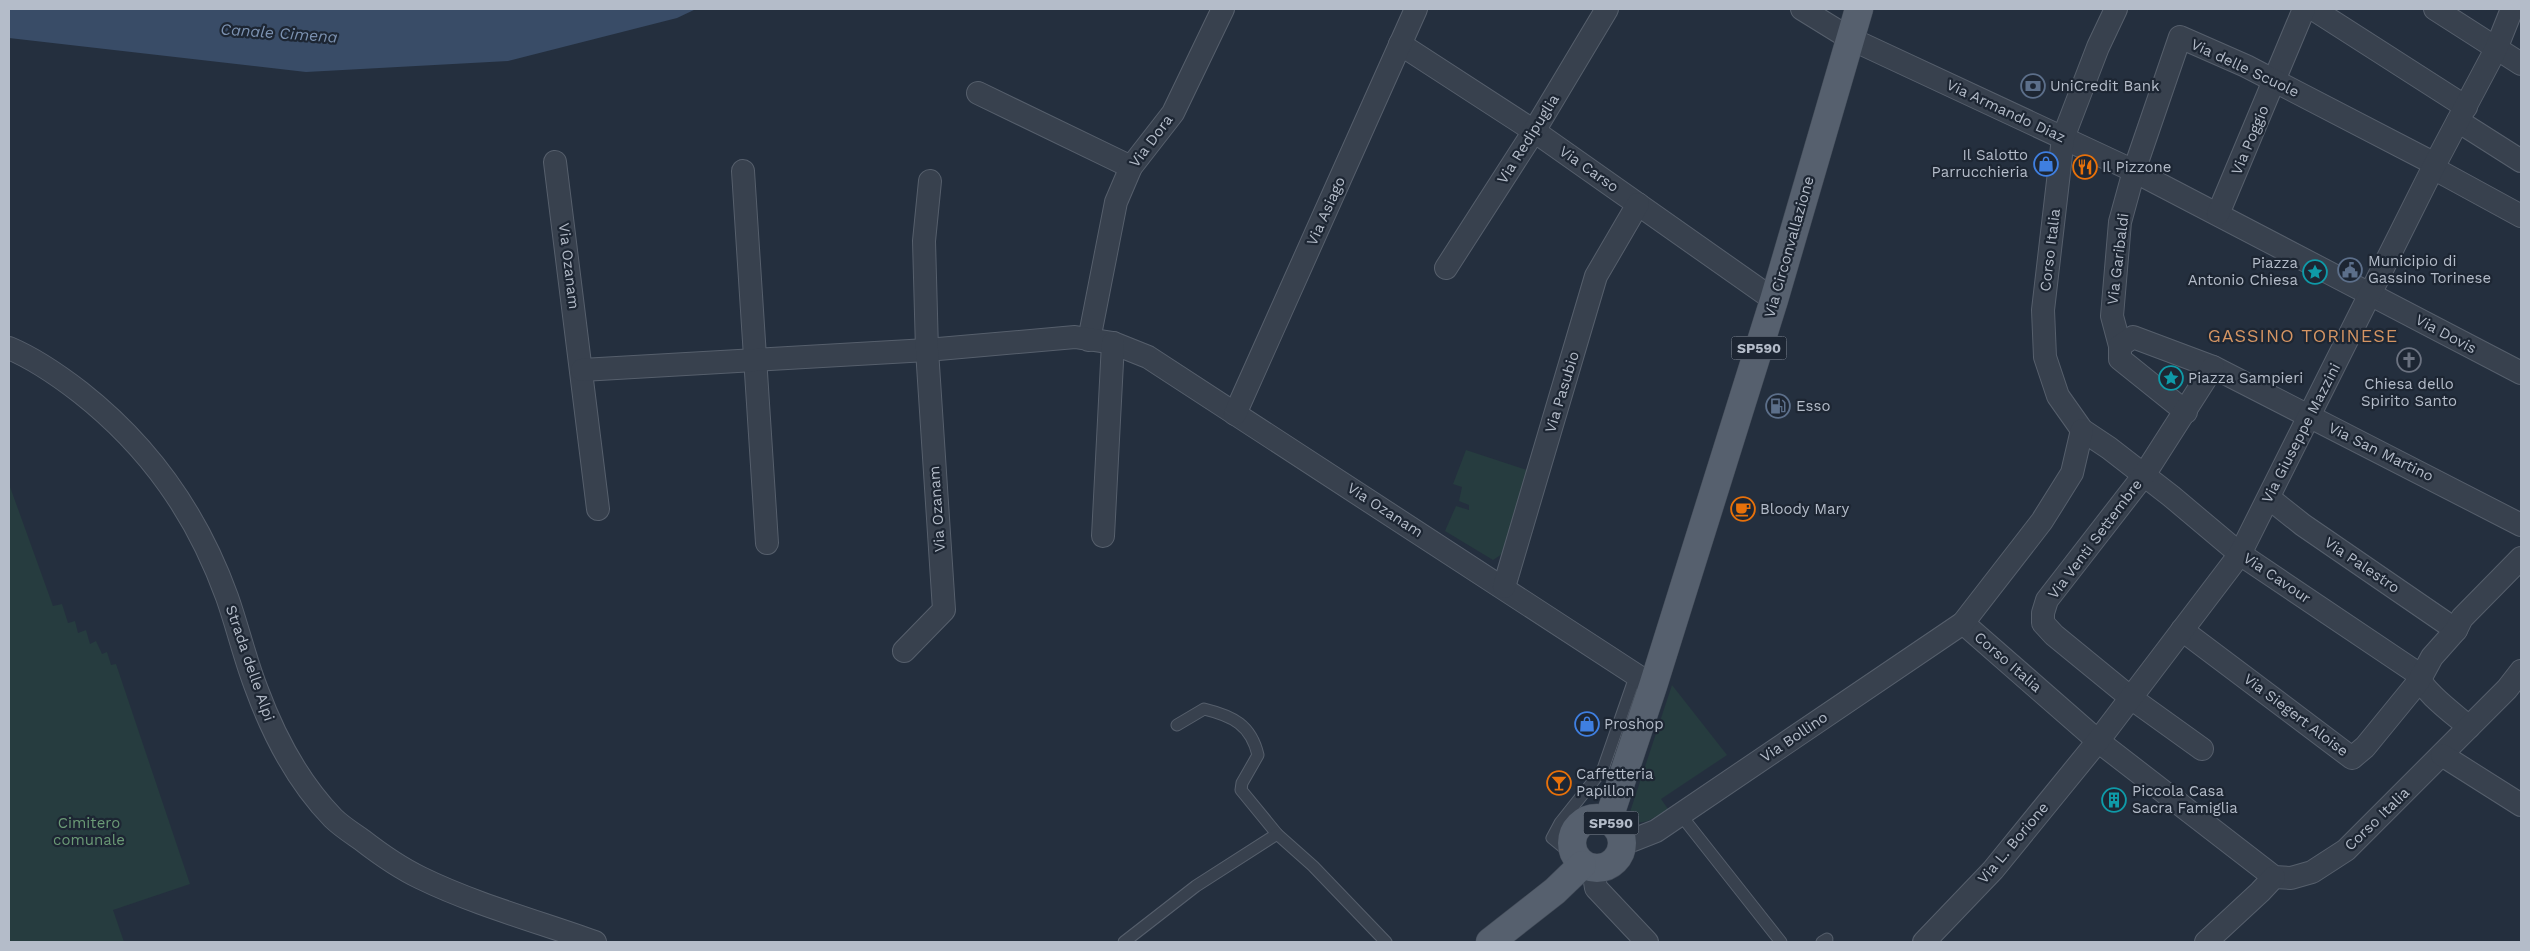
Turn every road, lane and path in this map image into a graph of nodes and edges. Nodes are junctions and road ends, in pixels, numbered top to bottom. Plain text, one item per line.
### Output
1 (1223, 9) edge
2 (1416, 9) edge
3 (1607, 9) edge
4 (1802, 9) edge
5 (1858, 9) edge
6 (2116, 9) edge
7 (2304, 9) edge
8 (2313, 9) edge
9 (2435, 9) edge
10 (2512, 9) edge
11 (1849, 38) junction
12 (1400, 44) junction
13 (2496, 50) junction
14 (2521, 64) edge
15 (2275, 81) junction
16 (978, 93) dead end
17 (2462, 114) junction
18 (1534, 130) junction
19 (2063, 138) junction
20 (2521, 161) edge
21 (555, 162) dead end
22 (1131, 166) junction
23 (2434, 166) junction
24 (743, 171) dead end
25 (2134, 171) junction
26 (930, 181) dead end
27 (1638, 204) junction
28 (2218, 214) junction
29 (2521, 216) edge
30 (1446, 268) dead end
31 (2372, 294) junction
32 (1774, 300) junction
33 (1089, 340) junction
34 (1113, 343) junction
35 (2120, 346) junction
36 (9, 348) edge
37 (927, 350) junction
38 (756, 361) junction
39 (2213, 367) junction
40 (582, 370) junction
41 (2521, 373) edge
42 (2186, 412) junction
43 (1235, 414) junction
44 (2310, 417) junction
45 (2082, 430) junction
46 (2144, 475) junction
47 (2268, 498) junction
48 (598, 509) dead end
49 (2521, 525) edge
50 (1103, 536) dead end
51 (767, 542) dead end
52 (2240, 554) junction
53 (2521, 558) edge
54 (1504, 587) junction
55 (1962, 623) junction
56 (2182, 630) junction
57 (2456, 630) junction
58 (904, 652) dead end
59 (2521, 671) edge
60 (1644, 680) junction
61 (2419, 681) junction
62 (2131, 698) junction
63 (1177, 725) dead end
64 (2469, 727) junction
65 (2098, 741) junction
66 (2202, 749) dead end
67 (2442, 755) junction
68 (2521, 805) edge
69 (1680, 814) junction
70 (1608, 820) junction
71 (1277, 834) junction
72 (1622, 844) junction
73 (1583, 863) junction
74 (2274, 876) junction
75 (1382, 941) edge
76 (595, 942) edge
77 (1124, 942) edge
78 (1490, 942) edge
79 (1648, 942) edge
80 (1782, 942) edge
81 (1924, 942) edge
82 (2206, 942) edge

1 - 22 street, Via Dora
2 - 12 street, Via Asiago
3 - 18 street, Via Redipuglia
4 - 11 street, Via Armando Diaz
5 - 11 main road, Via Circonvallazione / SP590
6 - 19 street, Corso Italia
7 - 15 street, Via Poggio
8 - 17 street
9 - 13 street
10 - 13 street, Via Giuseppe Mazzini
11 - 19 street, Via Armando Diaz
11 - 32 main road, Via Circonvallazione / SP590
12 - 18 street, Via Carso
12 - 43 street, Via Asiago
13 - 14 street
13 - 17 street, Via Giuseppe Mazzini
15 - 23 street, Via delle Scuole
15 - 25 street, Via delle Scuole
15 - 28 street, Via Poggio
16 - 22 street
17 - 20 street
17 - 23 street, Via Giuseppe Mazzini
18 - 27 street, Via Carso
18 - 30 street, Via Redipuglia
19 - 25 street, Via Armando Diaz
19 - 45 street, Corso Italia
21 - 40 street, Via Ozanam
22 - 33 street, Via Dora
23 - 29 street, Via delle Scuole
23 - 31 street, Via Giuseppe Mazzini
24 - 38 street
25 - 28 street, Via Armando Diaz
25 - 35 street, Via Garibaldi
26 - 37 street, Via Ozanam
27 - 32 street, Via Carso
27 - 54 street, Via Pasubio
28 - 31 street, Via Armando Diaz
31 - 41 street, Via Dovis
31 - 44 street, Via Giuseppe Mazzini
32 - 60 main road, Via Circonvallazione / SP590
33 - 34 street, Via Ozanam
33 - 37 street, Via Ozanam
34 - 43 street, Via Ozanam
34 - 50 street
35 - 39 street
35 - 42 street
36 - 76 street, Strada delle Alpi
37 - 38 street, Via Ozanam
37 - 58 street, Via Ozanam
38 - 40 street, Via Ozanam
38 - 51 street
39 - 42 street
39 - 44 street, Via San Martino
40 - 48 street, Via Ozanam
42 - 46 street, Via Venti Settembre
43 - 54 street, Via Ozanam
44 - 47 street, Via Giuseppe Mazzini
44 - 49 street, Via San Martino
45 - 46 street, Via Cavour
45 - 55 street, Corso Italia
46 - 52 street, Via Cavour
46 - 62 street, Via Venti Settembre
47 - 52 street, Via Giuseppe Mazzini
47 - 57 street, Via Palestro
52 - 56 street, Via Giuseppe Mazzini
52 - 61 street, Via Cavour
53 - 57 street
54 - 60 street, Via Ozanam
55 - 65 street, Corso Italia
55 - 69 street, Via Bollino
56 - 61 street, Via Siegert Aloise
56 - 62 street, Via Giuseppe Mazzini
57 - 61 street
59 - 64 street, Corso Italia
60 - 70 main road, SP590
60 - 73 lane
61 - 64 street, Via Cavour
62 - 65 street, Via Giuseppe Mazzini
62 - 66 street, Via Venti Settembre
63 - 71 lane
64 - 67 street, Corso Italia
65 - 74 street, Corso Italia
65 - 81 street, Via L. Borione
67 - 68 street
67 - 74 street, Corso Italia
69 - 72 street, Via Bollino
69 - 80 lane
70 - 72 main road, SP590
70 - 73 main road, SP590
71 - 75 lane
71 - 77 lane
72 - 73 main road, SP590
73 - 78 main road, SP590
73 - 79 street
74 - 82 street

